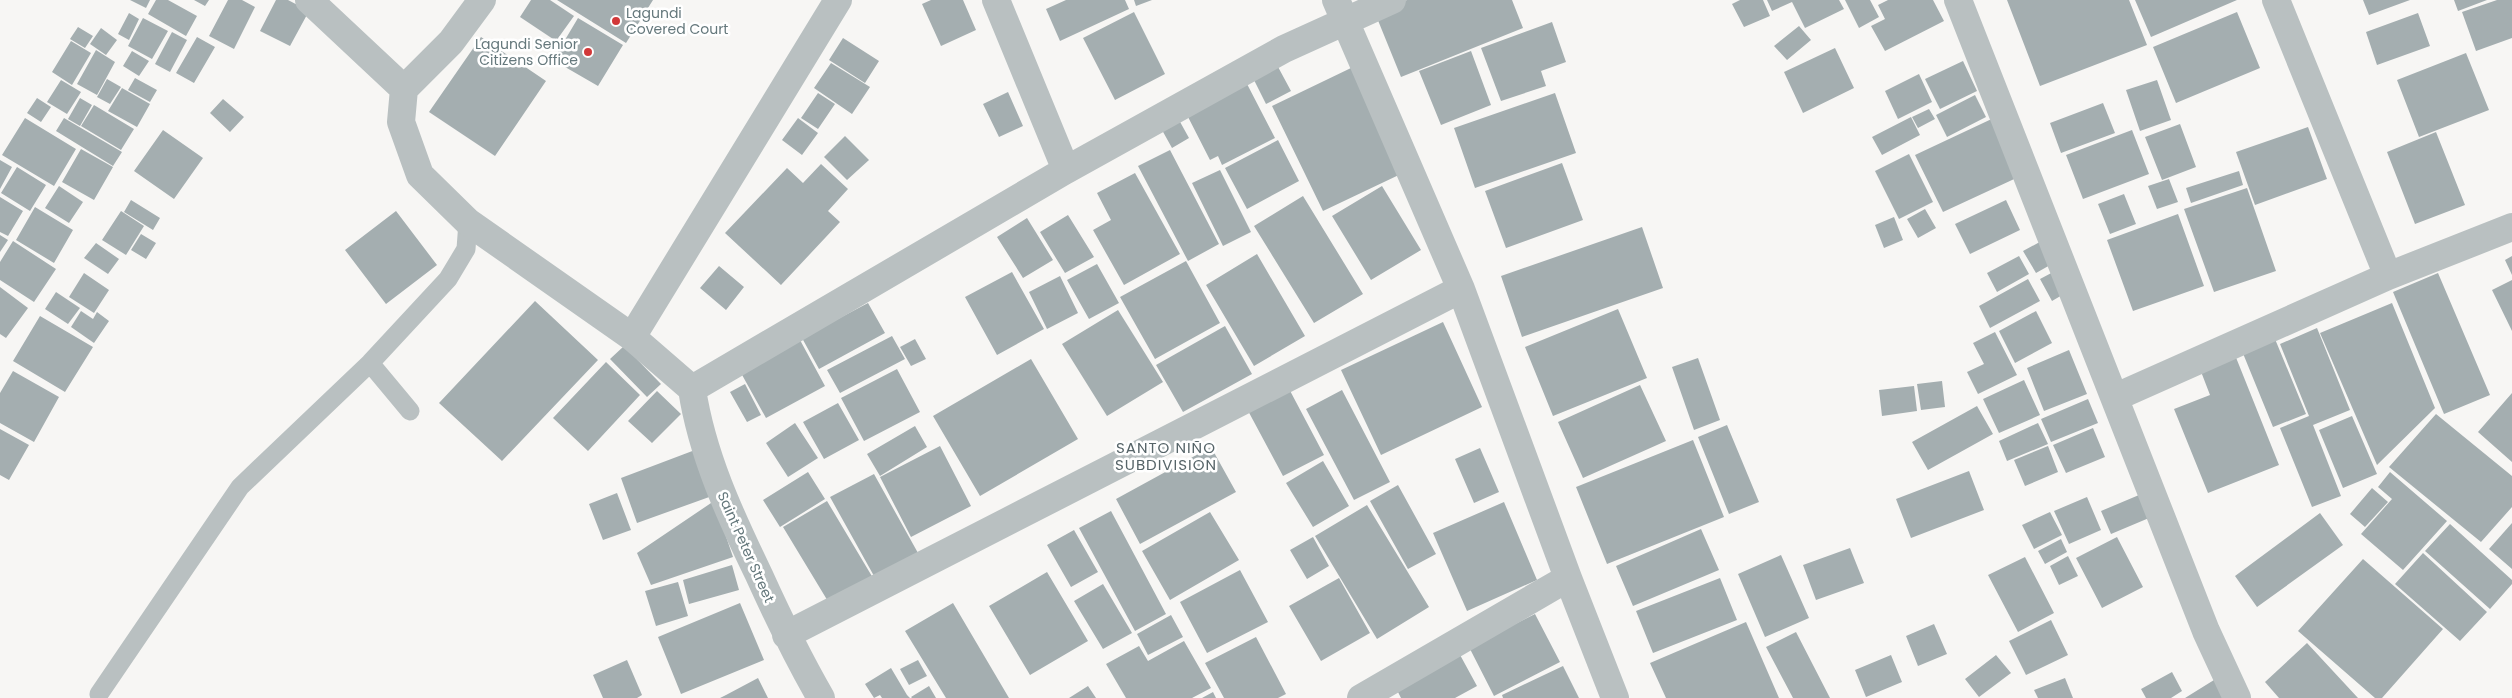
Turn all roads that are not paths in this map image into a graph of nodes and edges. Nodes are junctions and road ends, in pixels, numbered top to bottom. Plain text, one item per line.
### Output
1 (309, 0) edge
2 (482, 0) edge
3 (838, 0) edge
4 (996, 0) edge
5 (1392, 0) edge
6 (1958, 0) edge
7 (2276, 0) edge
8 (1340, 10) edge
9 (404, 89) junction
10 (1066, 170) junction
11 (468, 222) junction
12 (2512, 227) edge
13 (2388, 276) junction
14 (1461, 289) junction
15 (632, 337) junction
16 (370, 363) junction
17 (692, 389) junction
18 (2116, 397) junction
19 (410, 411) dead end
20 (1568, 578) junction
21 (786, 635) junction
22 (99, 694) dead end
23 (821, 698) edge
24 (1361, 698) edge
25 (1615, 698) edge
26 (2237, 698) edge

1 - 9 street
2 - 9 street
3 - 15 street
4 - 10 street
5 - 8 street
6 - 18 street
7 - 13 street
8 - 10 street
8 - 14 street
9 - 11 street
10 - 17 street
11 - 15 street
11 - 16 lane
12 - 13 street
13 - 18 street
14 - 20 street
14 - 21 street
15 - 17 street
16 - 19 lane
16 - 22 lane
17 - 21 street, Saint Peter Street
18 - 26 street
20 - 24 street
20 - 25 street
21 - 23 street, Saint Peter Street

